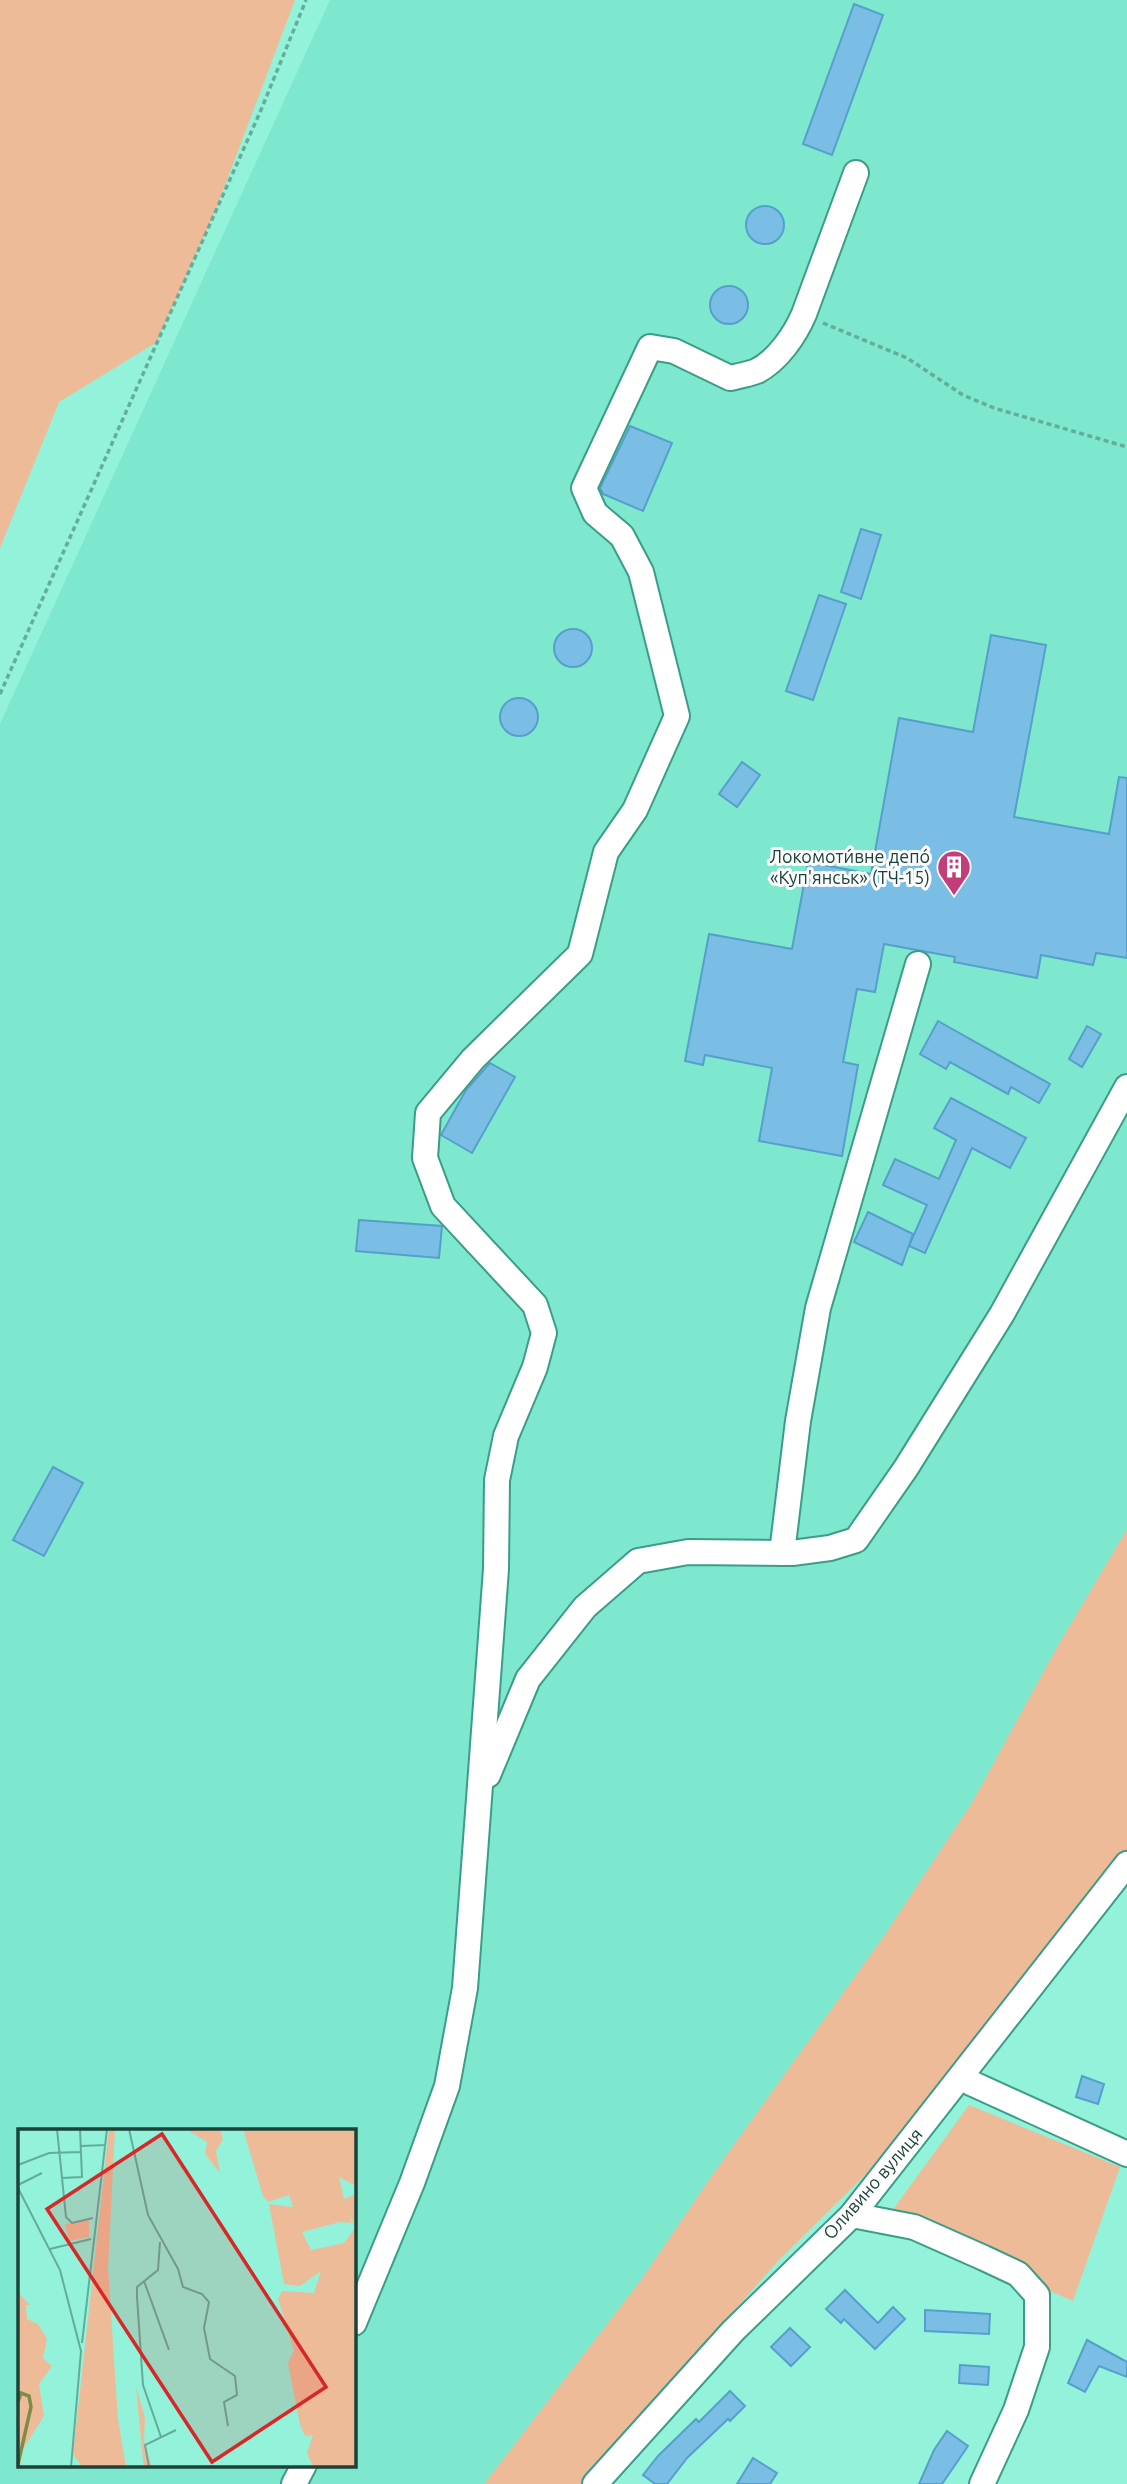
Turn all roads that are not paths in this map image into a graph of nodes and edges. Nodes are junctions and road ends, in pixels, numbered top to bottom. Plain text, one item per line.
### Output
1 (856, 173) dead end
2 (918, 964) dead end
3 (1127, 1087) edge
4 (782, 1553) junction
5 (478, 1800) junction
6 (1127, 1864) edge
7 (962, 2076) junction
8 (1127, 2154) edge
9 (852, 2215) junction
10 (355, 2321) edge
11 (303, 2466) edge
12 (294, 2484) edge
13 (595, 2484) edge
14 (982, 2484) edge

1 - 5 street
2 - 4 street
3 - 4 street
4 - 5 street
5 - 10 street
6 - 7 street, Оливино вулиця
7 - 8 street
7 - 9 street, Оливино вулиця
9 - 13 street, Оливино вулиця
9 - 14 street
11 - 12 street

